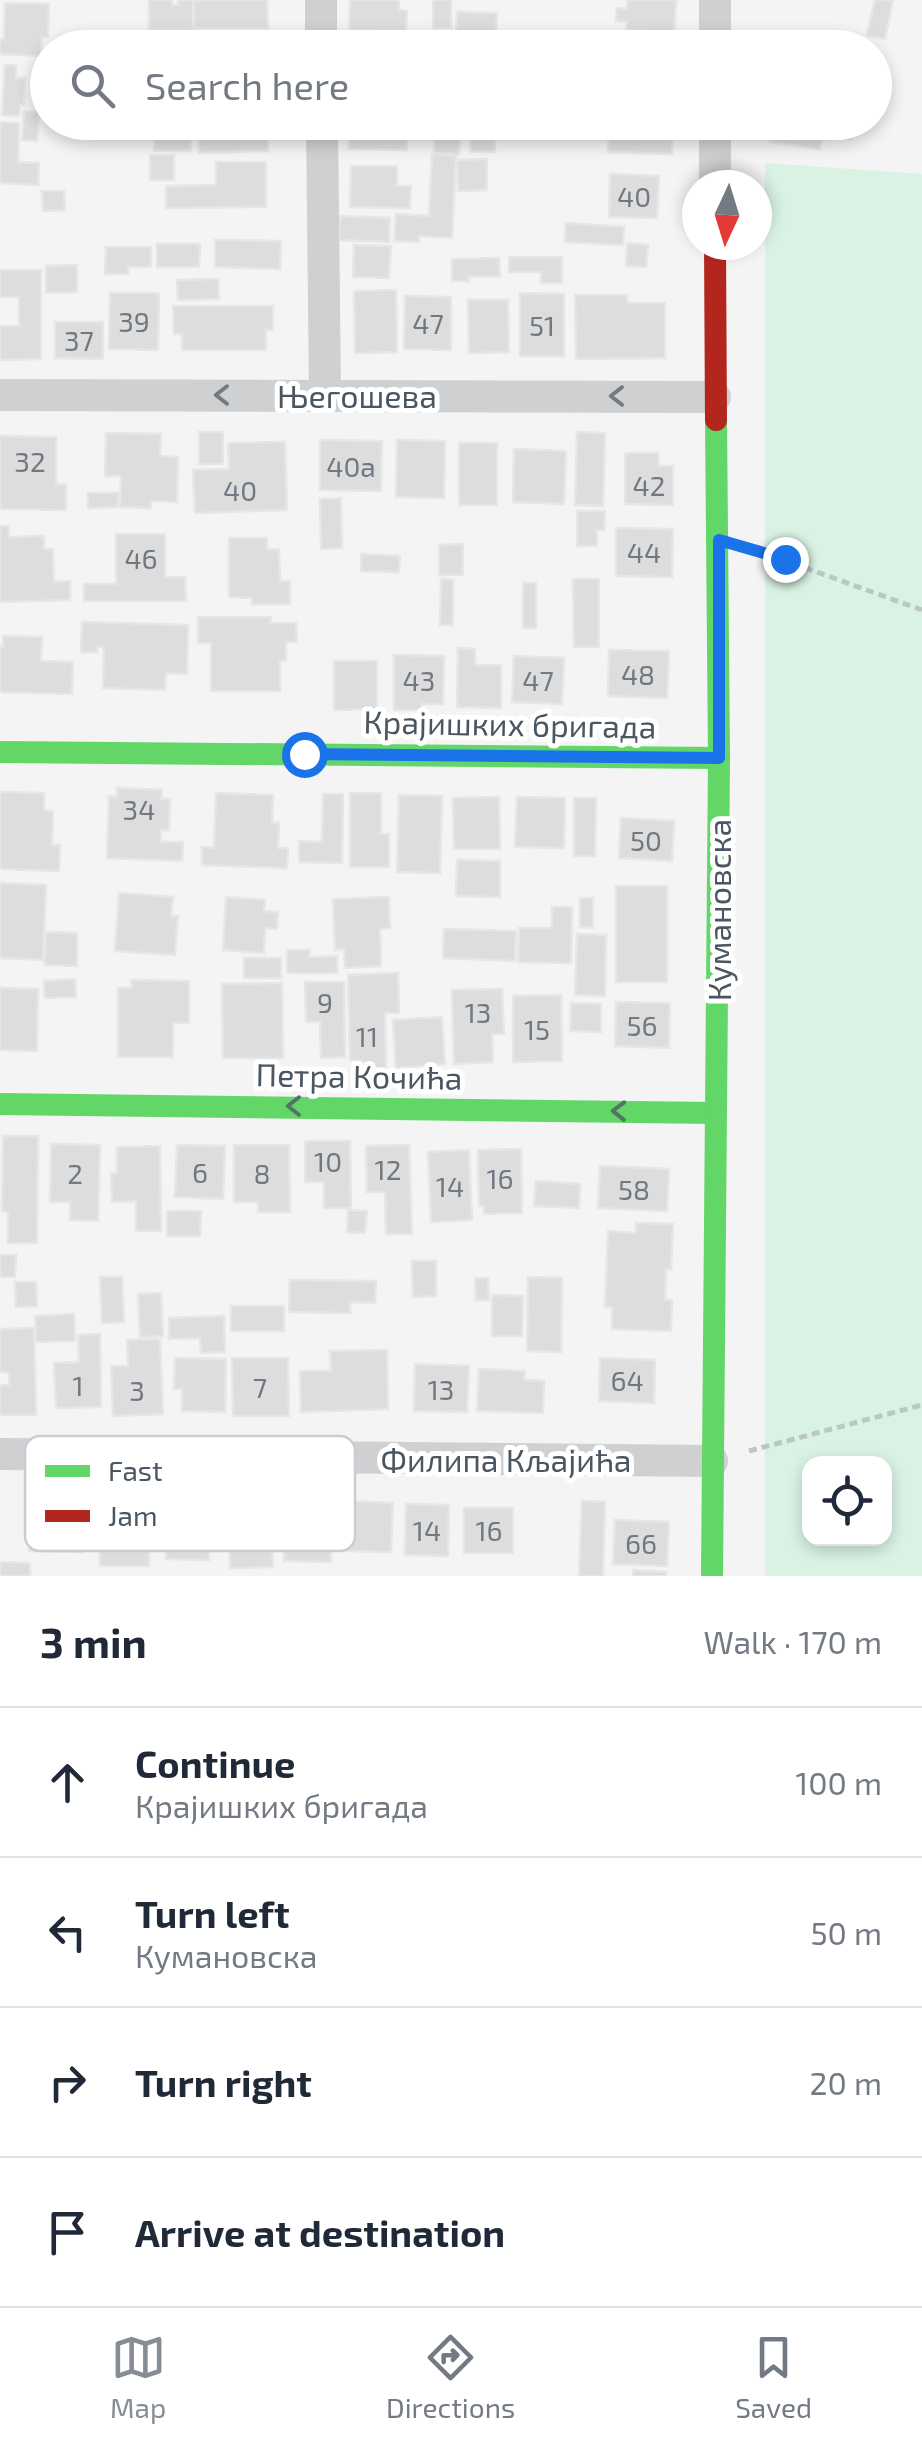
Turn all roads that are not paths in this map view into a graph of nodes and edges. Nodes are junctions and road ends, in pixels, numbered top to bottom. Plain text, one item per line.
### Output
1 (321, 0) edge
2 (715, 0) edge
3 (321, 30) edge
4 (715, 30) edge
5 (322, 140) edge
6 (715, 140) edge
7 (715, 170) edge
8 (715, 260) edge
9 (0, 395) edge
10 (325, 395) junction
11 (715, 397) junction
12 (0, 752) edge
13 (719, 758) junction
14 (0, 1104) edge
15 (716, 1112) junction
16 (0, 1454) edge
17 (25, 1454) edge
18 (355, 1457) edge
19 (712, 1461) junction
20 (712, 1576) edge

1 - 3 street
2 - 4 street
5 - 10 street
6 - 7 street
8 - 11 street, Кумановска
10 -> 9 street, Његошева
11 -> 10 street, Његошева
11 - 13 street, Кумановска
12 - 13 street, Крајишких бригада
13 - 15 street, Кумановска
15 -> 14 street, Петра Кочића
15 - 19 street, Кумановска
16 - 17 street, Филипа Кљајића
18 - 19 street, Филипа Кљајића
19 - 20 street, Кумановска

